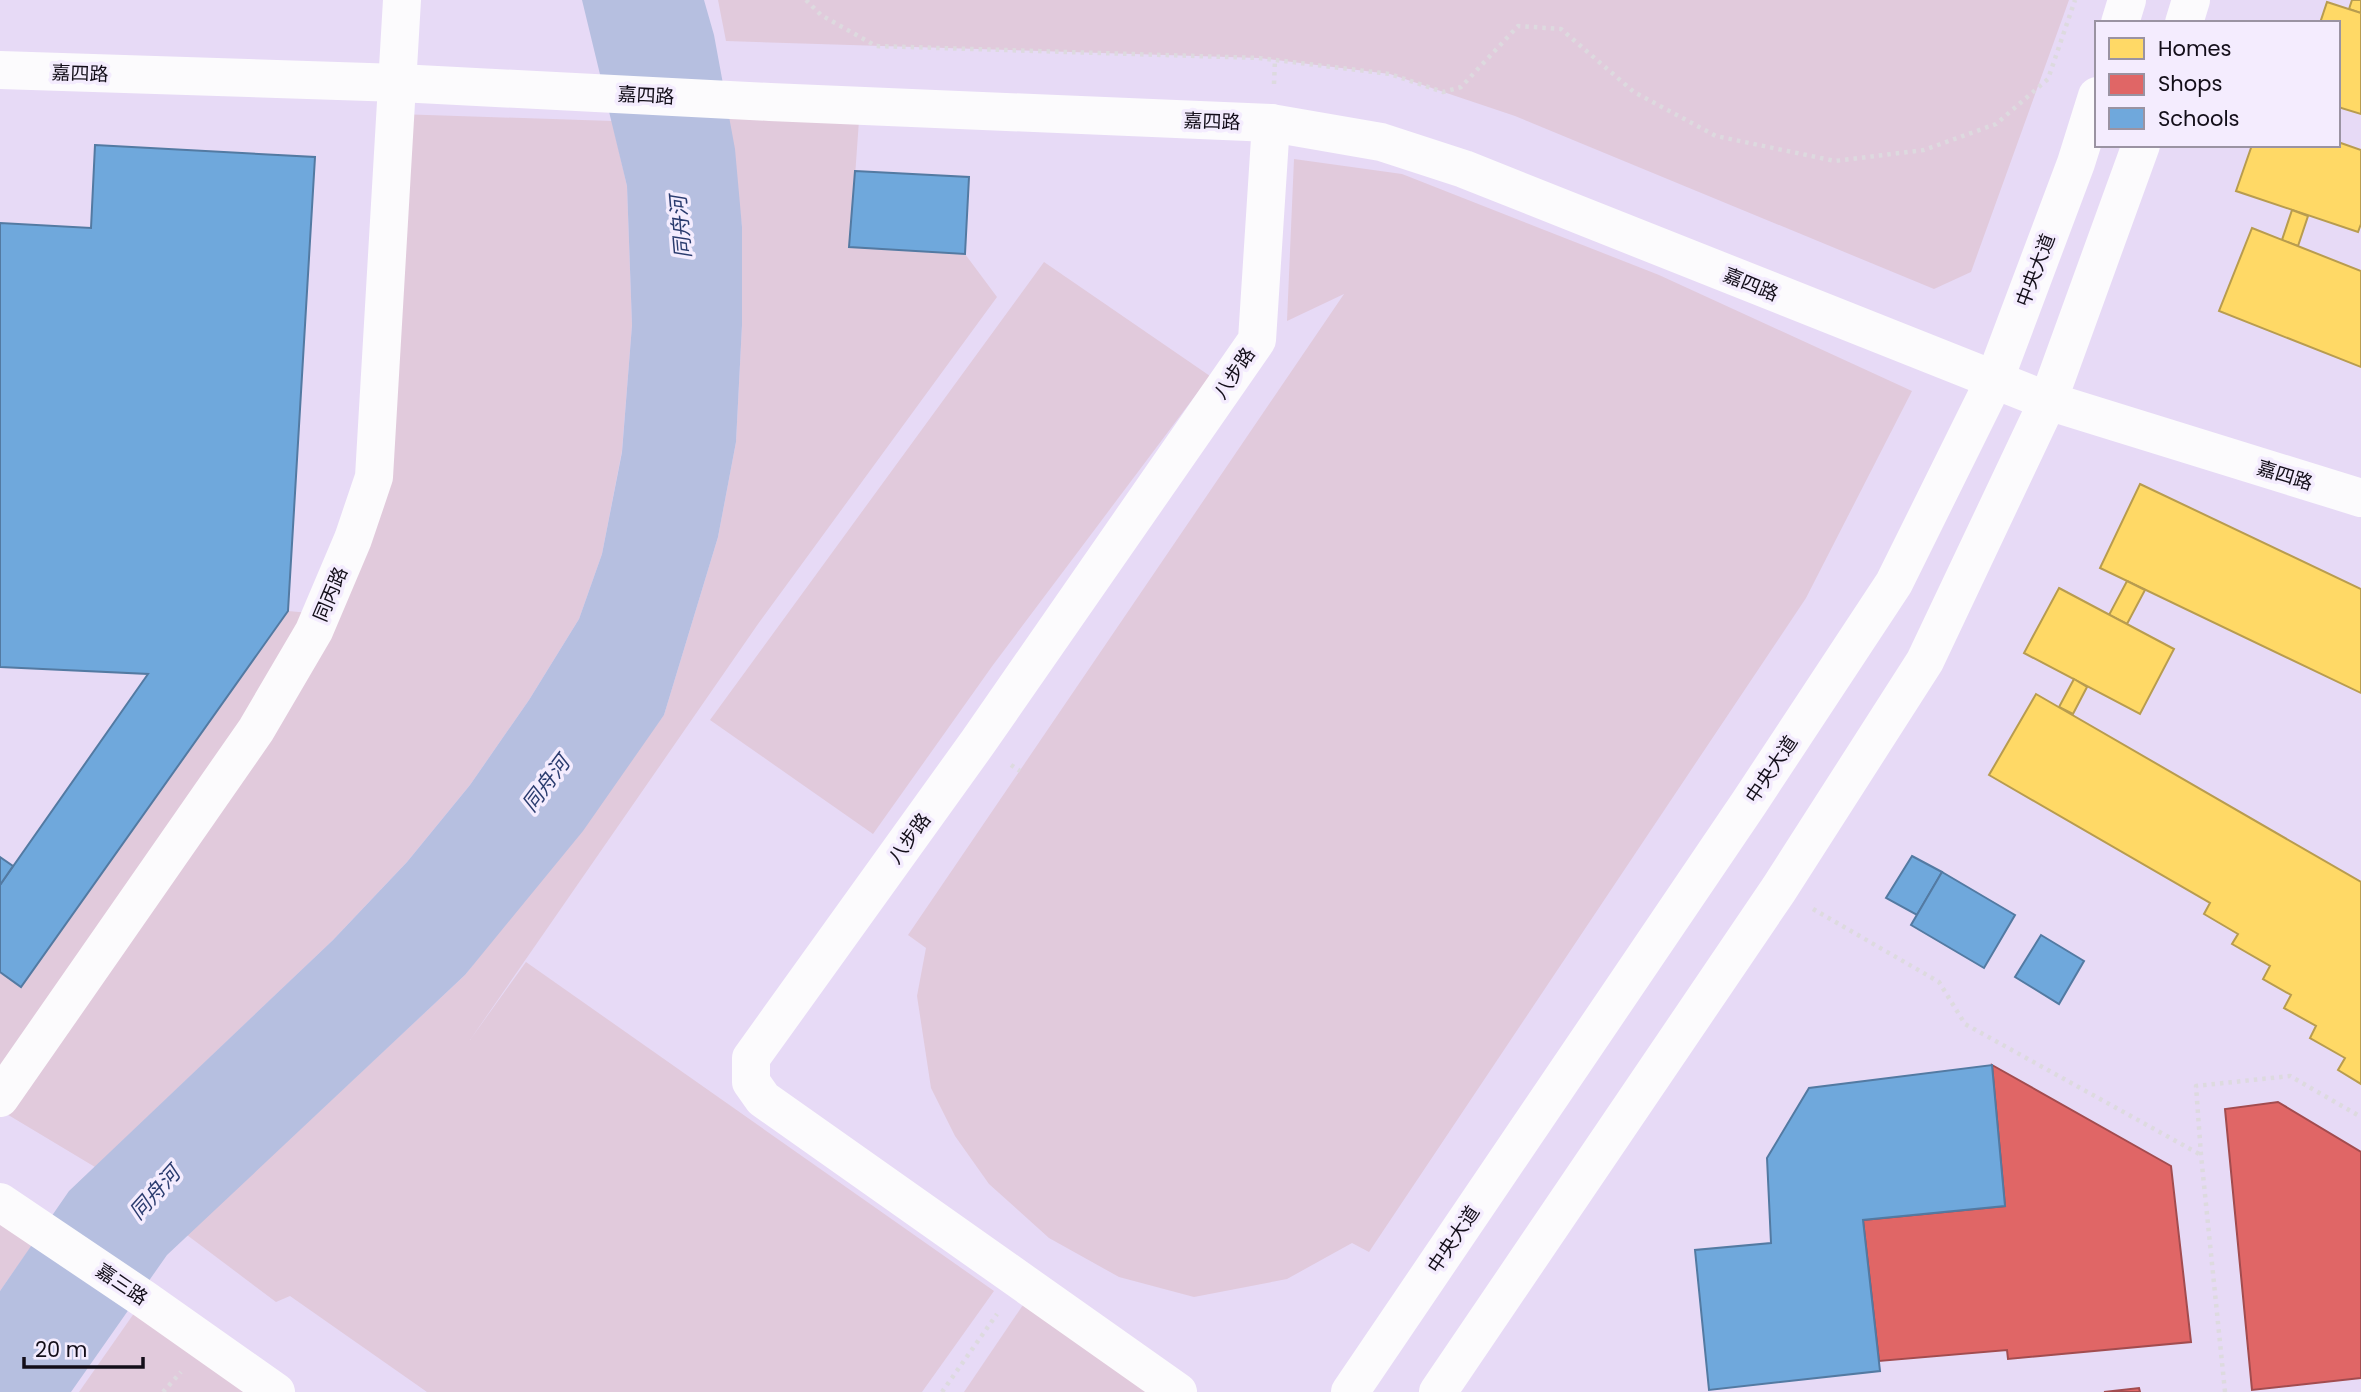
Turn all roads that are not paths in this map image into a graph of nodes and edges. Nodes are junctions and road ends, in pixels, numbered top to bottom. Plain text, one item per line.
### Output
1 (402, 0) edge
2 (2127, 0) edge
3 (2191, 0) edge
4 (2121, 21) edge
5 (2185, 21) edge
6 (0, 70) edge
7 (399, 83) junction
8 (2095, 102) edge
9 (1271, 124) junction
10 (2140, 147) edge
11 (1994, 381) junction
12 (2048, 401) junction
13 (2361, 498) edge
14 (0, 1098) edge
15 (13, 1210) edge
16 (276, 1392) edge
17 (1178, 1392) edge
18 (1350, 1392) edge
19 (1438, 1392) edge

1 - 7 lane, 同丙路
2 - 4 lane
3 - 5 lane
6 - 7 lane, 嘉四路
7 - 9 lane, 嘉四路
7 - 14 lane, 同丙路
8 - 11 lane, 中央大道
9 - 11 lane, 嘉四路
9 - 17 lane, 八步路
10 - 12 lane
11 - 12 lane, 嘉四路
11 - 18 lane, 中央大道
12 - 13 lane, 嘉四路
12 - 19 lane
15 - 16 lane, 嘉三路

